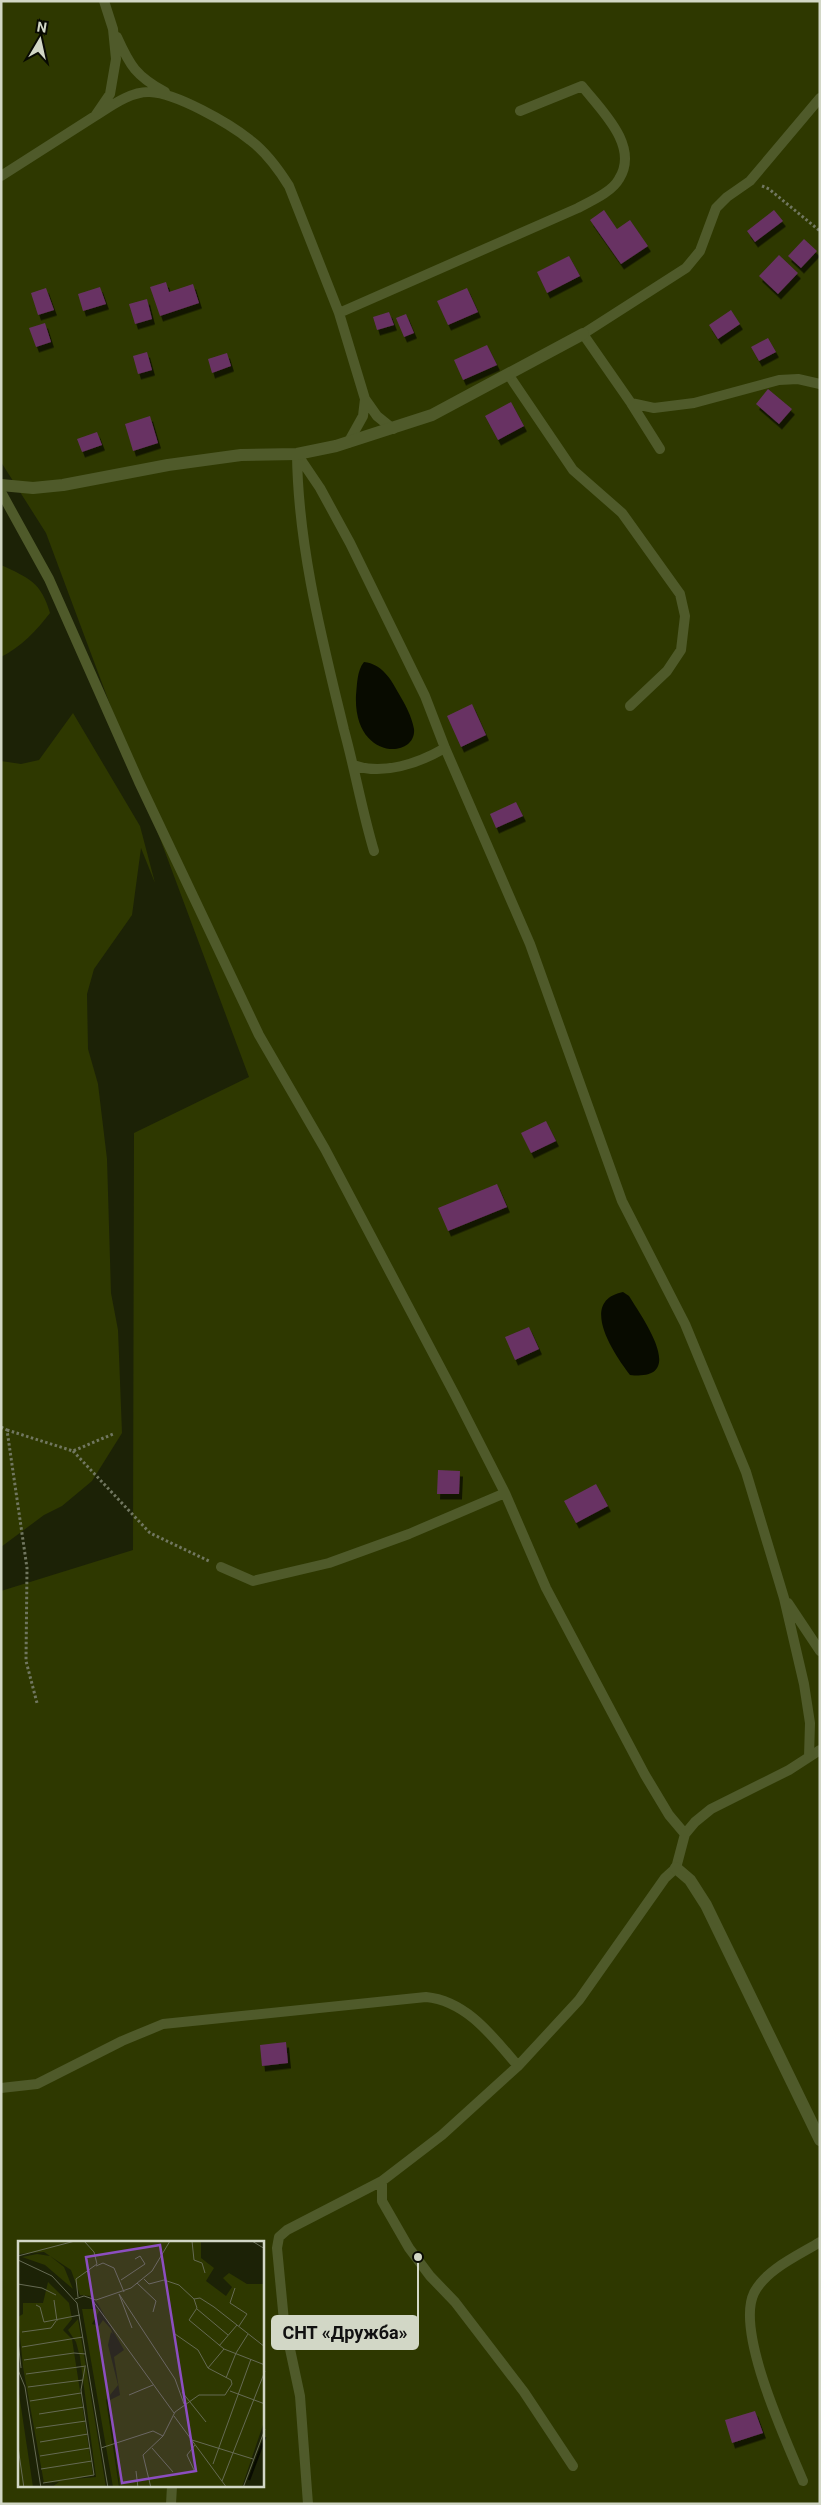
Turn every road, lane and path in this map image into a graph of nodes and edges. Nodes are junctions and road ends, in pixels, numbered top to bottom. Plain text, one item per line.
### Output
1 (104, 1) edge
2 (114, 29) junction
3 (171, 95) junction
4 (820, 98) edge
5 (520, 112) dead end
6 (95, 116) junction
7 (1, 176) edge
8 (750, 181) junction
9 (820, 231) edge
10 (339, 312) junction
11 (584, 334) junction
12 (508, 374) junction
13 (820, 384) edge
14 (365, 399) junction
15 (631, 403) junction
16 (393, 429) junction
17 (348, 443) junction
18 (660, 449) dead end
19 (297, 454) junction
20 (1, 485) edge
21 (1, 492) edge
22 (630, 706) dead end
23 (445, 748) junction
24 (353, 765) junction
25 (374, 851) dead end
26 (1, 1427) edge
27 (7, 1430) junction
28 (113, 1434) dead end
29 (74, 1451) junction
30 (505, 1493) junction
31 (221, 1567) joint
32 (784, 1598) junction
33 (820, 1651) edge
34 (37, 1703) dead end
35 (820, 1750) edge
36 (809, 1757) junction
37 (685, 1834) junction
38 (676, 1868) junction
39 (518, 2066) junction
40 (1, 2088) edge
41 (820, 2140) edge
42 (382, 2181) junction
43 (820, 2242) edge
44 (573, 2466) dead end
45 (803, 2481) dead end
46 (172, 2488) edge
47 (172, 2504) edge
48 (308, 2504) edge

1 - 2 lane
2 - 3 lane
2 - 6 lane
3 - 6 lane
3 - 10 lane
4 - 8 lane
5 - 10 lane
6 - 7 lane
8 - 9 path
8 - 11 lane
10 - 14 lane
11 - 12 street
11 - 15 lane
12 - 16 street
12 - 22 lane
13 - 15 lane
14 - 16 lane
14 - 17 lane
15 - 18 lane
16 - 17 street
17 - 19 street
19 - 20 street
19 - 23 lane
19 - 24 lane
21 - 30 lane
23 - 24 lane
23 - 32 lane
24 - 25 lane
26 - 27 path
27 - 29 path
27 - 34 path
28 - 29 path
29 - 31 path
30 - 31 lane
30 - 37 lane
32 - 33 lane
32 - 36 lane
35 - 36 lane
36 - 37 lane
37 - 38 lane
38 - 39 lane
38 - 41 street
39 - 40 lane
39 - 42 lane
42 - 44 lane
42 - 48 lane
43 - 45 lane
46 - 47 lane

